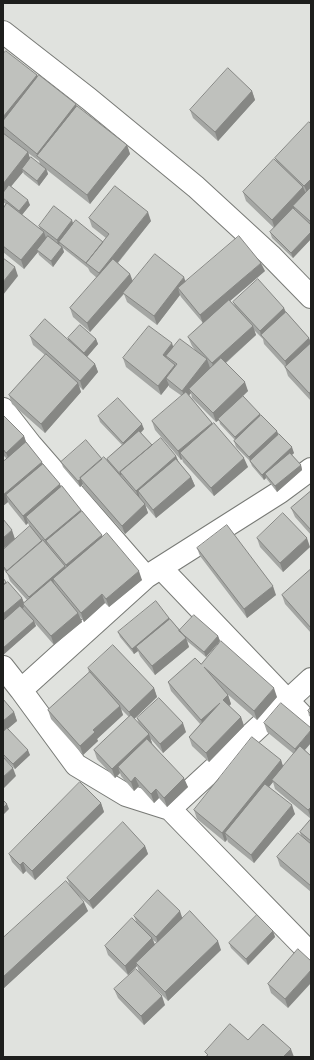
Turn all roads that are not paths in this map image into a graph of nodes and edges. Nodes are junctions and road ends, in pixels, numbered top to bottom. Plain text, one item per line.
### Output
1 (3, 32) edge
2 (311, 297) edge
3 (3, 409) edge
4 (311, 469) edge
5 (154, 572) junction
6 (3, 668) edge
7 (311, 679) edge
8 (21, 690) junction
9 (287, 701) junction
10 (311, 725) edge
11 (170, 809) junction
12 (311, 954) edge

1 - 2 street
3 - 5 street
4 - 5 street
5 - 8 street
5 - 9 street
6 - 8 street
7 - 9 street
8 - 11 street
9 - 10 street
9 - 11 street
11 - 12 street

